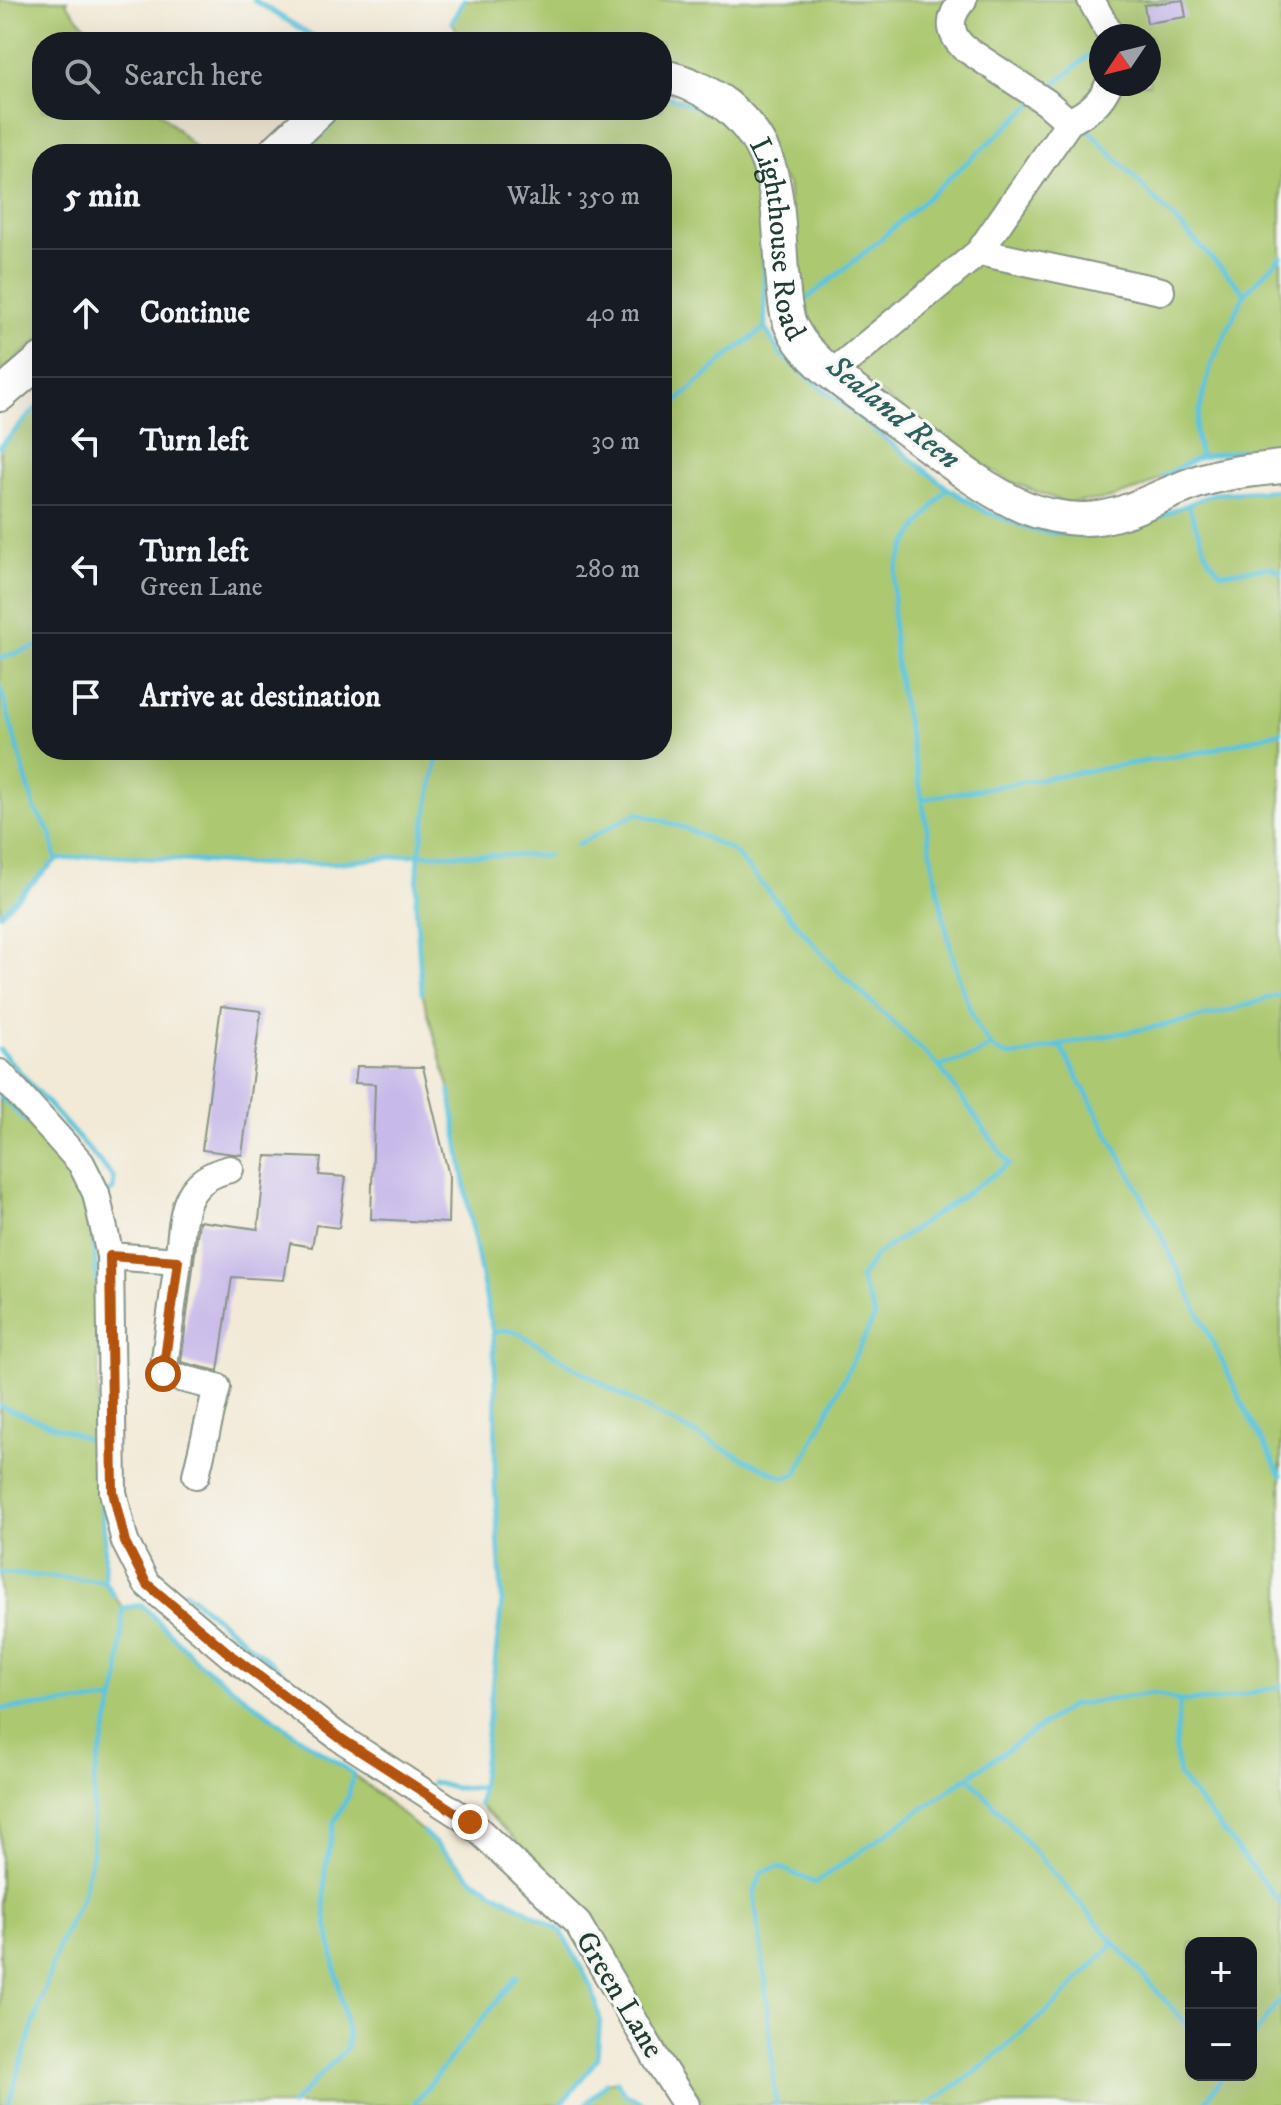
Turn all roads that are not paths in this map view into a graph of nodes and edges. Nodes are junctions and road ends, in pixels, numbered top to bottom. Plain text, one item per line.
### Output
1 (963, 0) edge
2 (1091, 0) edge
3 (1106, 24) edge
4 (672, 78) edge
5 (1103, 96) edge
6 (309, 120) edge
7 (1069, 122) junction
8 (284, 144) edge
9 (979, 252) junction
10 (1161, 291) dead end
11 (32, 368) edge
12 (832, 373) junction
13 (0, 395) edge
14 (1281, 467) edge
15 (0, 1073) edge
16 (230, 1169) dead end
17 (110, 1256) junction
18 (178, 1261) junction
19 (196, 1475) dead end
20 (686, 2105) edge

1 - 7 street
2 - 3 street
4 - 12 main road, Lighthouse Road
5 - 7 street
6 - 8 main road
7 - 9 street
9 - 10 street
9 - 12 street
11 - 13 main road
12 - 14 main road, Lighthouse Road
15 - 17 street, Green Lane
16 - 18 street
17 - 18 street
17 - 20 street, Green Lane
18 - 19 street

